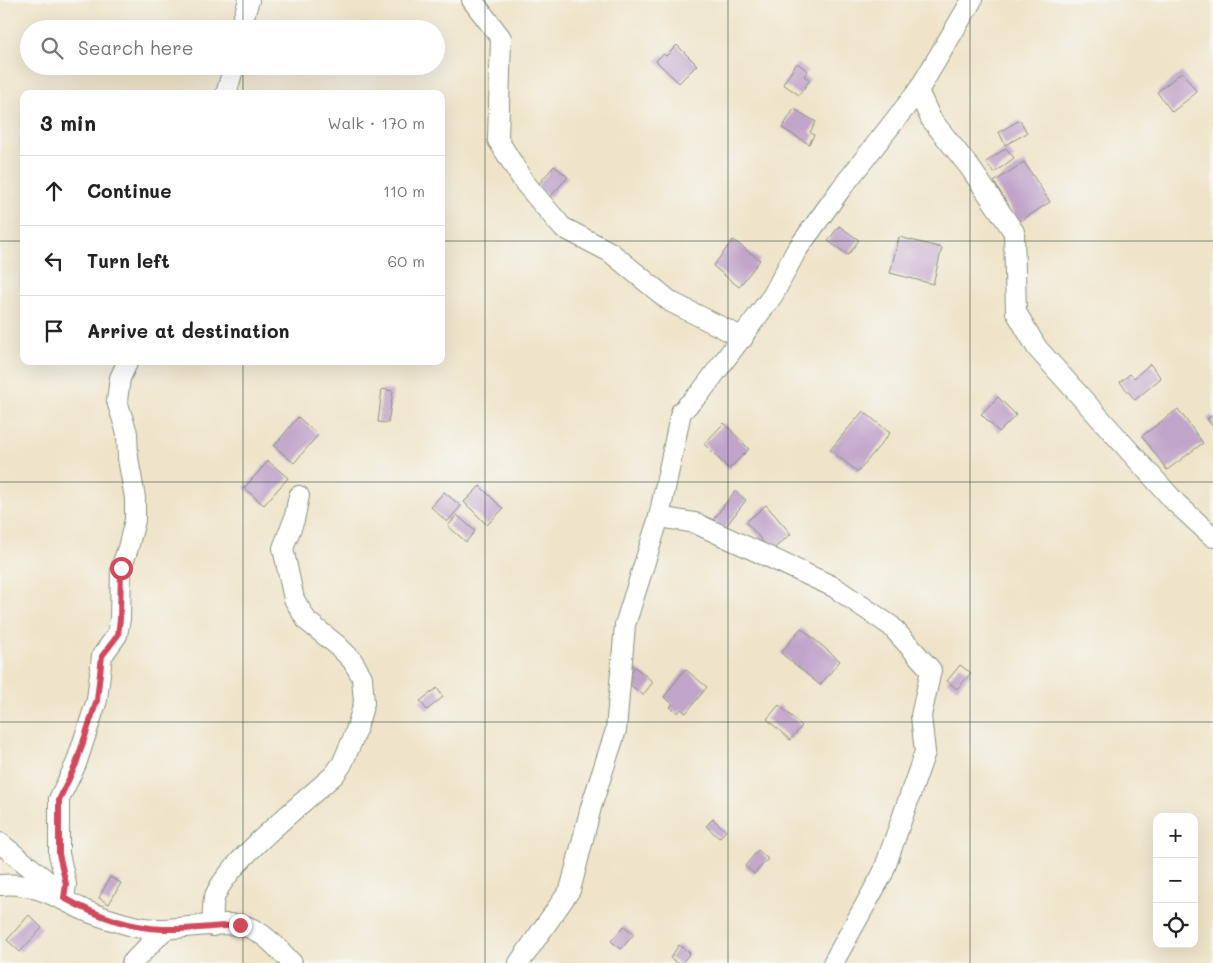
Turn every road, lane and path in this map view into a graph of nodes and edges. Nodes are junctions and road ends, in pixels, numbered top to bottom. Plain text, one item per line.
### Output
1 (249, 0) edge
2 (472, 0) edge
3 (972, 0) edge
4 (243, 20) edge
5 (231, 75) edge
6 (227, 90) edge
7 (918, 91) junction
8 (742, 338) junction
9 (126, 365) edge
10 (299, 496) dead end
11 (659, 516) junction
12 (1213, 537) edge
13 (0, 843) edge
14 (0, 885) edge
15 (62, 898) junction
16 (212, 926) junction
17 (164, 929) junction
18 (132, 963) edge
19 (292, 963) edge
20 (519, 963) edge
21 (833, 963) edge

1 - 4 street
2 - 8 street
3 - 7 street
5 - 6 street
7 - 8 street
7 - 12 street
8 - 11 street
9 - 15 street
10 - 16 street
11 - 20 street
11 - 21 street
13 - 15 street
14 - 15 street
15 - 17 street
16 - 17 street
16 - 19 street
17 - 18 street

